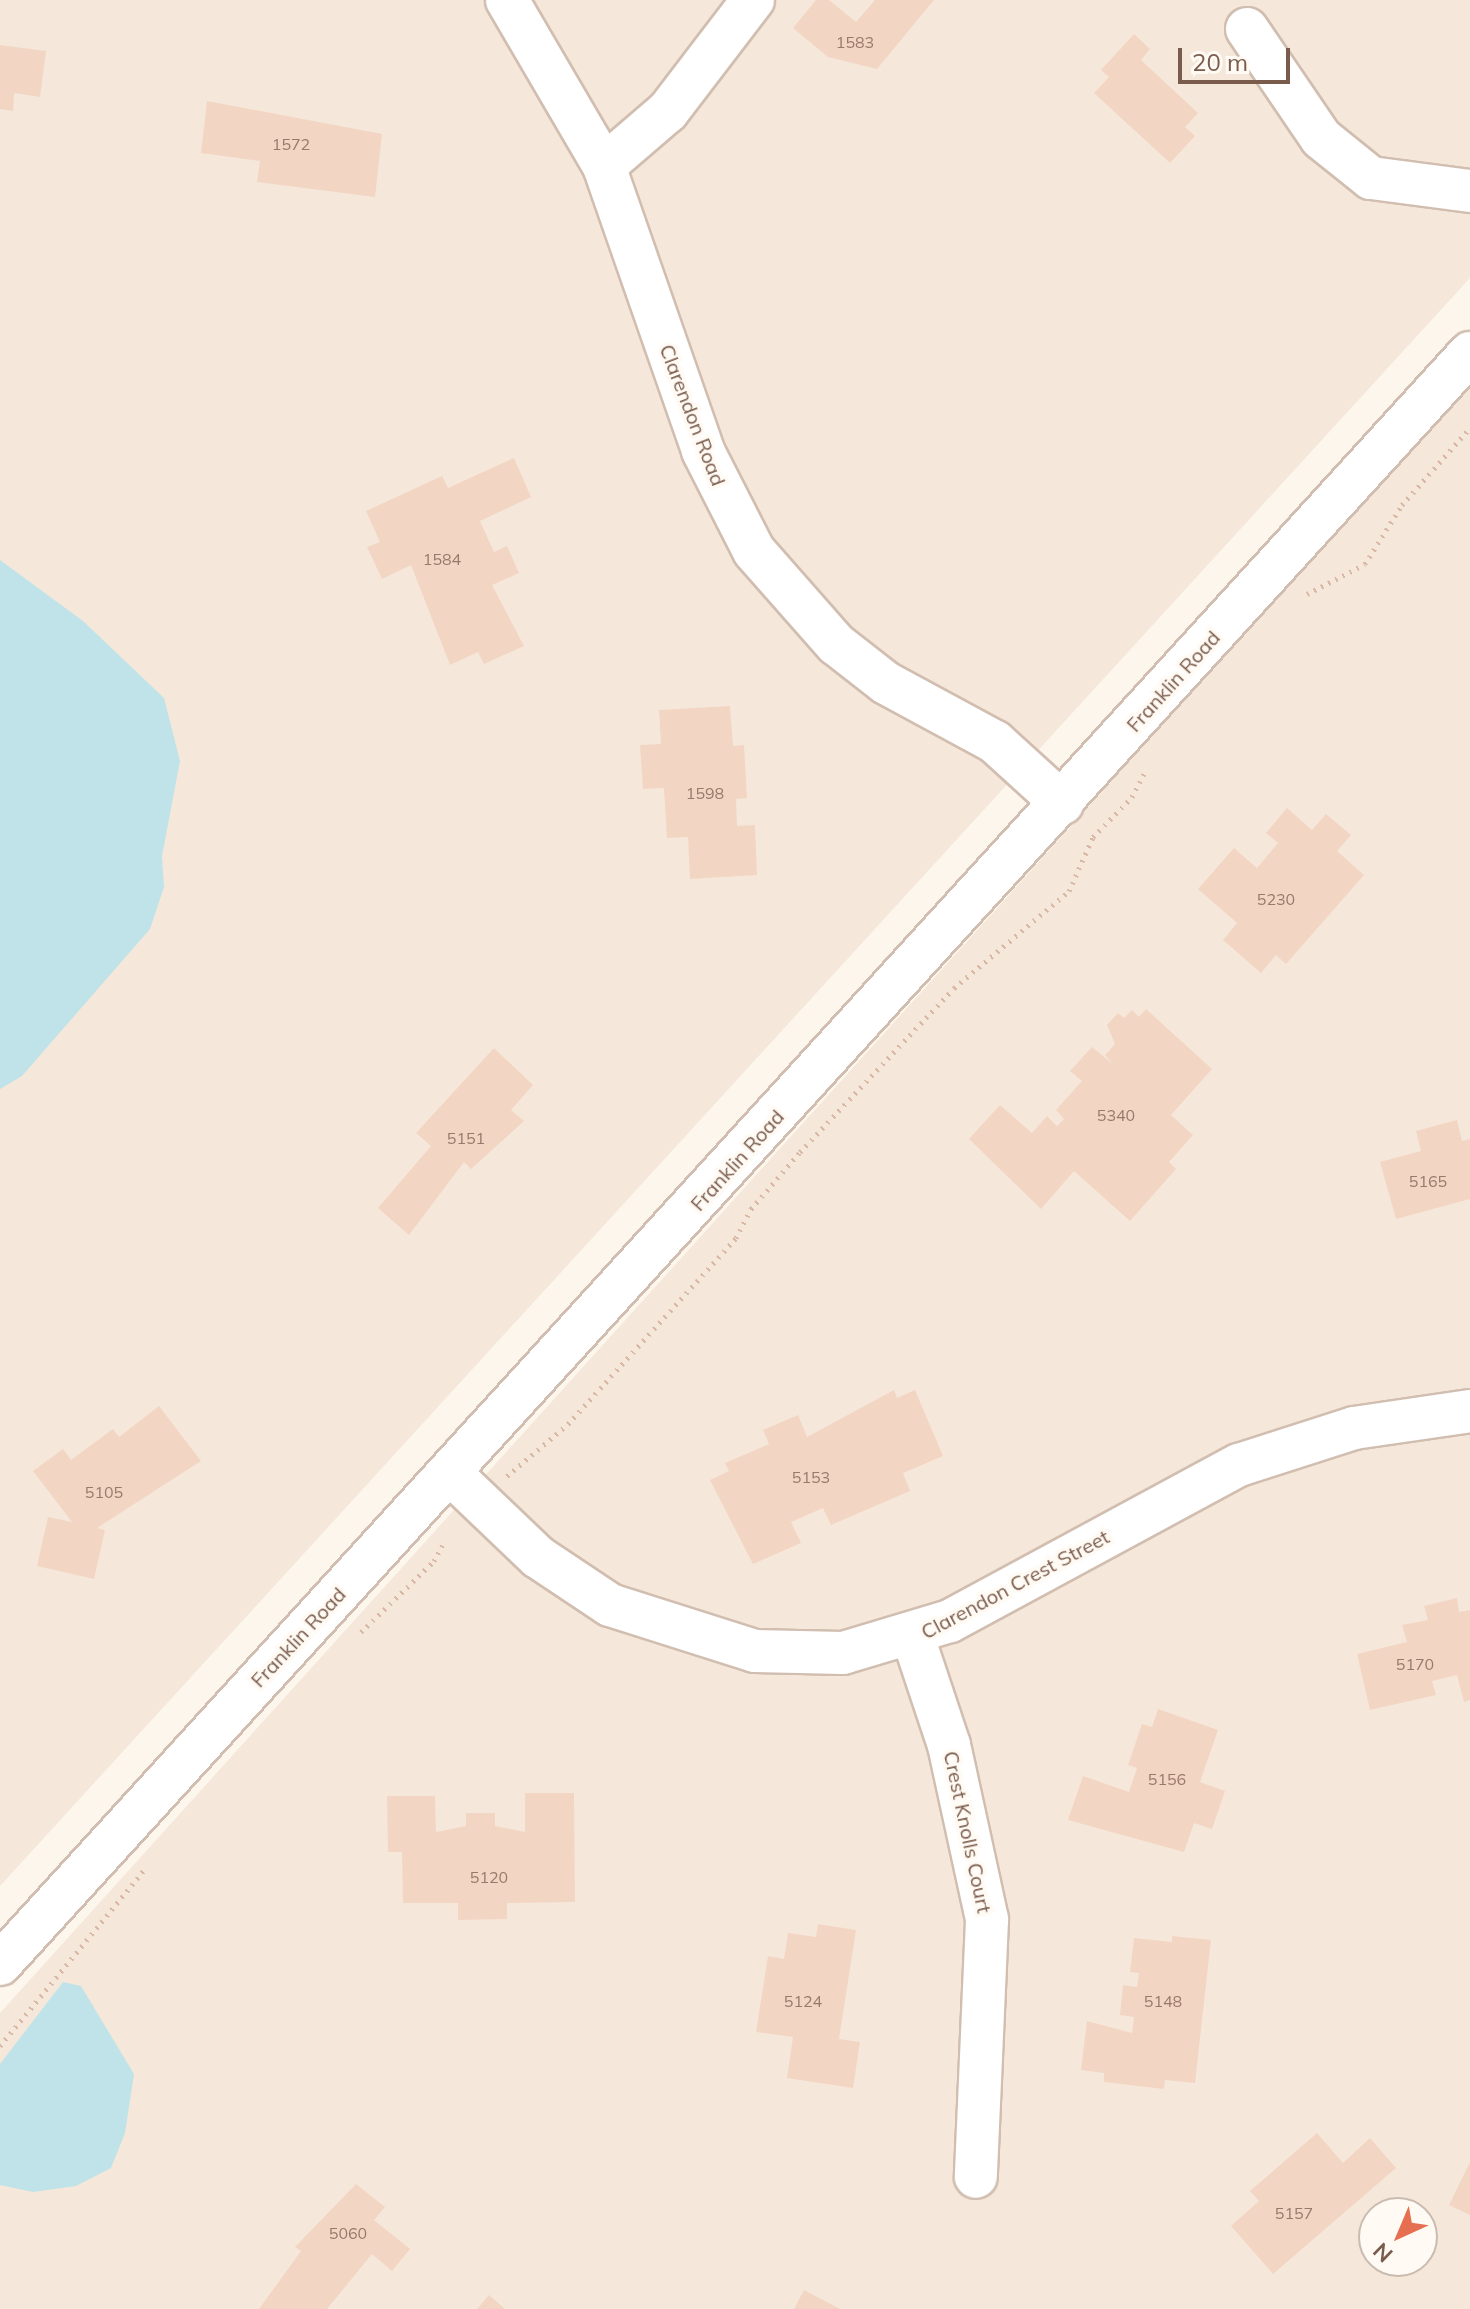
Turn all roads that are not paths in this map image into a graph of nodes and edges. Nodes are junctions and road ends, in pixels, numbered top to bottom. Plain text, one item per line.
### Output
1 (507, 0) edge
2 (753, 0) edge
3 (1247, 29) dead end
4 (604, 166) junction
5 (1470, 191) edge
6 (1470, 353) edge
7 (1062, 803) junction
8 (1470, 1411) edge
9 (450, 1473) junction
10 (913, 1637) junction
11 (0, 1964) edge
12 (976, 2177) dead end

1 - 4 street, Clarendon Road
2 - 4 street
3 - 5 street
4 - 7 street, Clarendon Road
6 - 7 street, Franklin Road
7 - 9 street, Franklin Road
8 - 10 street, Clarendon Crest Street
9 - 10 street, Clarendon Crest Street
9 - 11 street, Franklin Road
10 - 12 street, Crest Knolls Court

